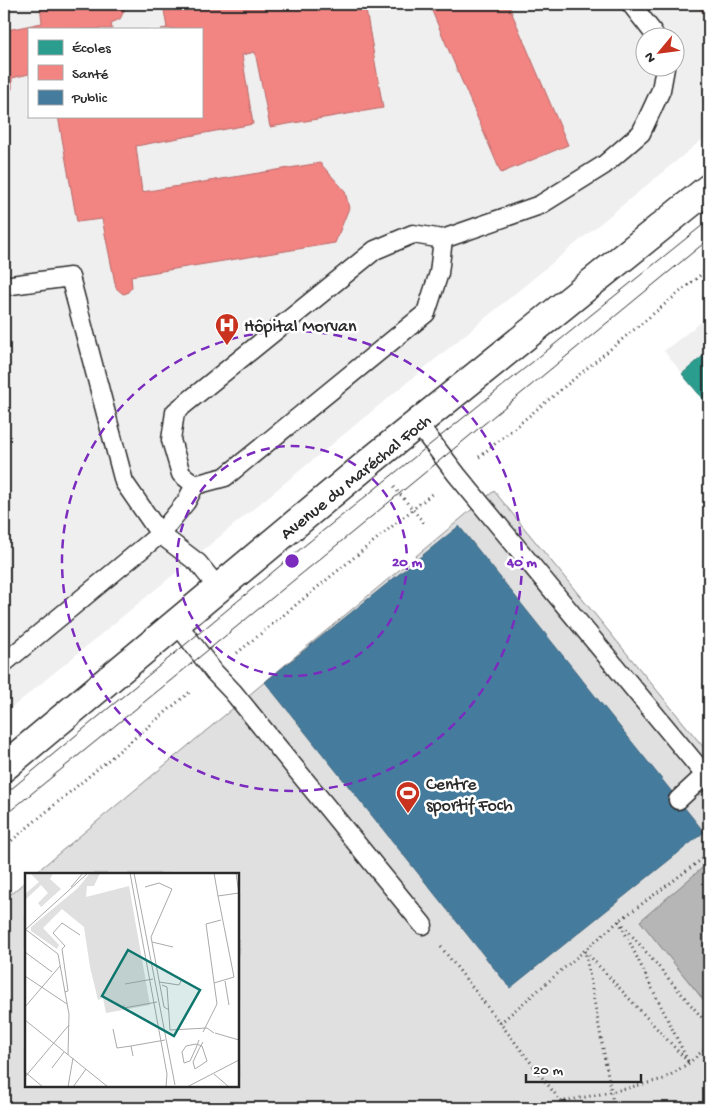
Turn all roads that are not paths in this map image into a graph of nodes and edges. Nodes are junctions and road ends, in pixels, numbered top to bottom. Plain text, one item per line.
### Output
1 (631, 4) edge
2 (650, 28) edge
3 (663, 78) edge
4 (709, 188) edge
5 (443, 239) junction
6 (4, 286) edge
7 (418, 424) junction
8 (195, 485) junction
9 (160, 534) junction
10 (219, 589) junction
11 (176, 622) junction
12 (4, 663) edge
13 (4, 767) edge
14 (678, 800) dead end
15 (424, 925) road end

1 - 2 lane
3 - 5 lane
4 - 7 main road, Avenue du Maréchal Foch
5 - 8 lane
5 - 8 lane
6 - 9 lane
7 - 10 main road, Avenue du Maréchal Foch
7 - 14 lane
8 - 9 lane
9 - 10 lane
9 - 12 lane
10 - 11 main road, Avenue du Maréchal Foch
11 - 13 main road, Avenue du Maréchal Foch
11 - 15 lane

